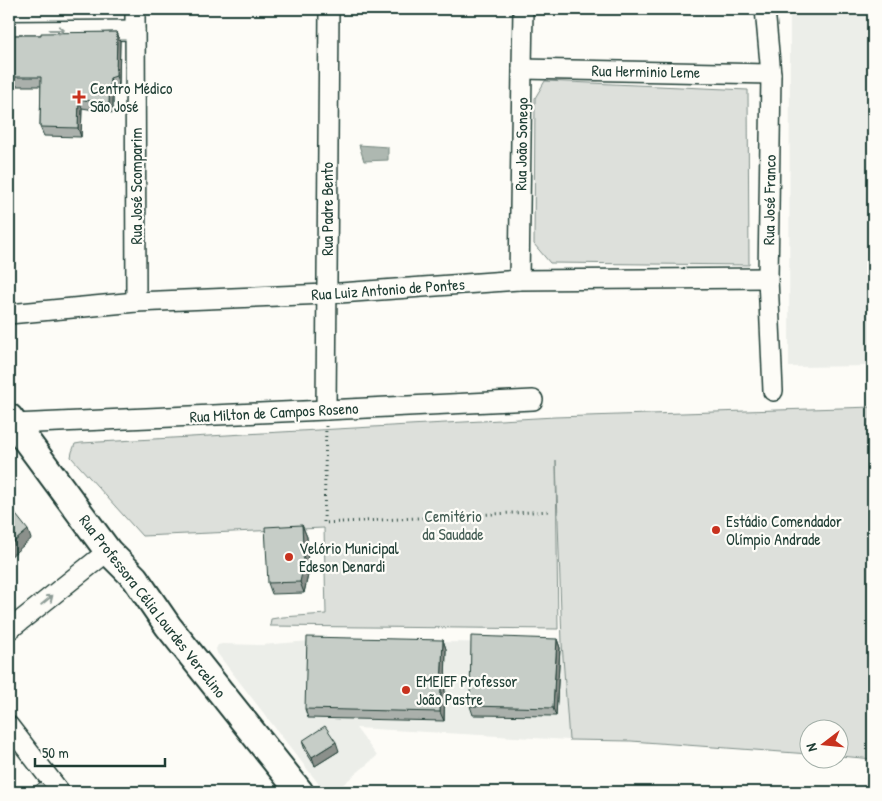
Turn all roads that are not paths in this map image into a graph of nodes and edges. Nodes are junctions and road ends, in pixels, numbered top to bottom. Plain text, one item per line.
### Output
1 (135, 9) edge
2 (328, 9) edge
3 (523, 9) edge
4 (765, 9) edge
5 (135, 30) junction
6 (9, 31) edge
7 (522, 69) junction
8 (771, 74) junction
9 (768, 278) junction
10 (520, 280) junction
11 (326, 294) junction
12 (136, 302) junction
13 (9, 314) edge
14 (772, 391) dead end
15 (533, 400) dead end
16 (326, 410) junction
17 (11, 420) edge
18 (108, 551) junction
19 (9, 630) edge
20 (9, 726) edge
21 (296, 791) edge
22 (60, 792) edge

1 - 5 street, Rua José Scomparim
2 - 11 street, Rua Padre Bento
3 - 7 street, Rua João Sonego
4 - 8 street, Rua José Franco
6 -> 5 street
5 - 12 street, Rua José Scomparim
7 - 8 street, Rua Herminio Leme
7 - 10 street, Rua João Sonego
8 - 9 street, Rua José Franco
9 - 10 street, Rua Luiz Antonio de Pontes
9 - 14 street, Rua José Franco
10 - 11 street, Rua Luiz Antonio de Pontes
11 - 12 street, Rua Luiz Antonio de Pontes
11 - 16 street, Rua Padre Bento
12 - 13 street, Rua Luiz Antonio de Pontes
15 - 16 street, Rua Milton de Campos Roseno
16 - 17 street, Rua Milton de Campos Roseno
17 - 18 main road, Rua Professora Célia Lourdes Vercelino
19 -> 18 street
18 - 21 main road, Rua Professora Célia Lourdes Vercelino
20 - 22 street

